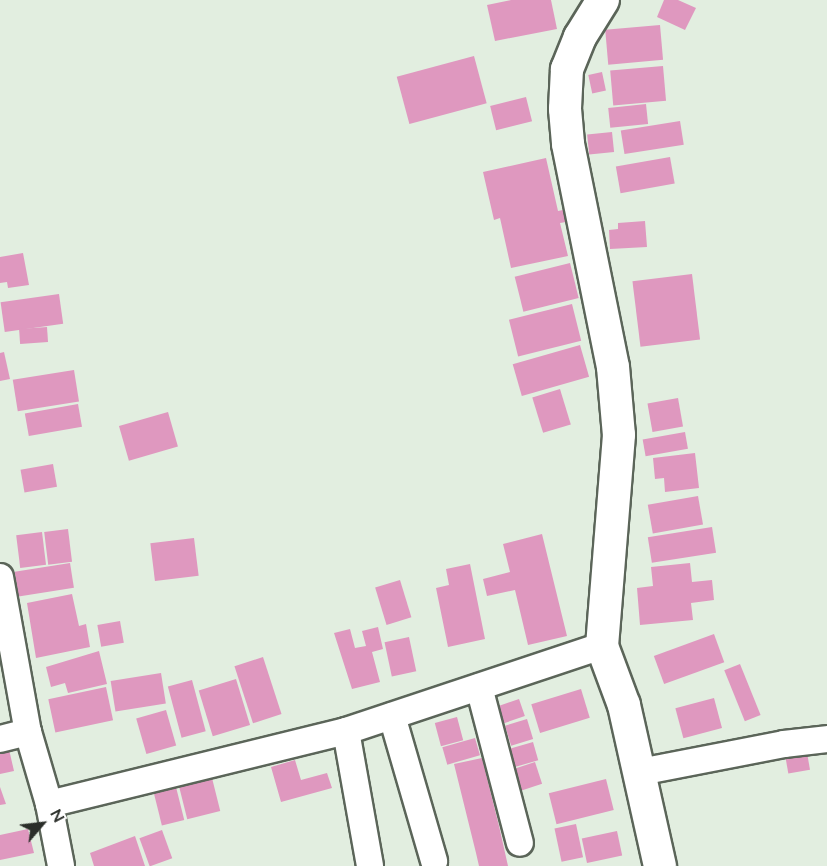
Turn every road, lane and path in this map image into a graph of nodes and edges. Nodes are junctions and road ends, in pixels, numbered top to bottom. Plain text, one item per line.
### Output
1 (603, 0) edge
2 (0, 577) edge
3 (602, 646) junction
4 (479, 687) junction
5 (392, 716) junction
6 (346, 731) junction
7 (28, 732) junction
8 (0, 739) edge
9 (827, 739) edge
10 (640, 772) junction
11 (50, 804) junction
12 (520, 843) dead end
13 (434, 861) dead end
14 (61, 866) edge
15 (370, 866) edge
16 (660, 866) edge

1 - 3 street
2 - 7 street
3 - 4 street
3 - 10 street
4 - 5 street
4 - 12 street
5 - 6 street
5 - 13 street
6 - 11 street
6 - 15 street
7 - 8 street
7 - 11 street
9 - 10 street
10 - 16 street
11 - 14 street

